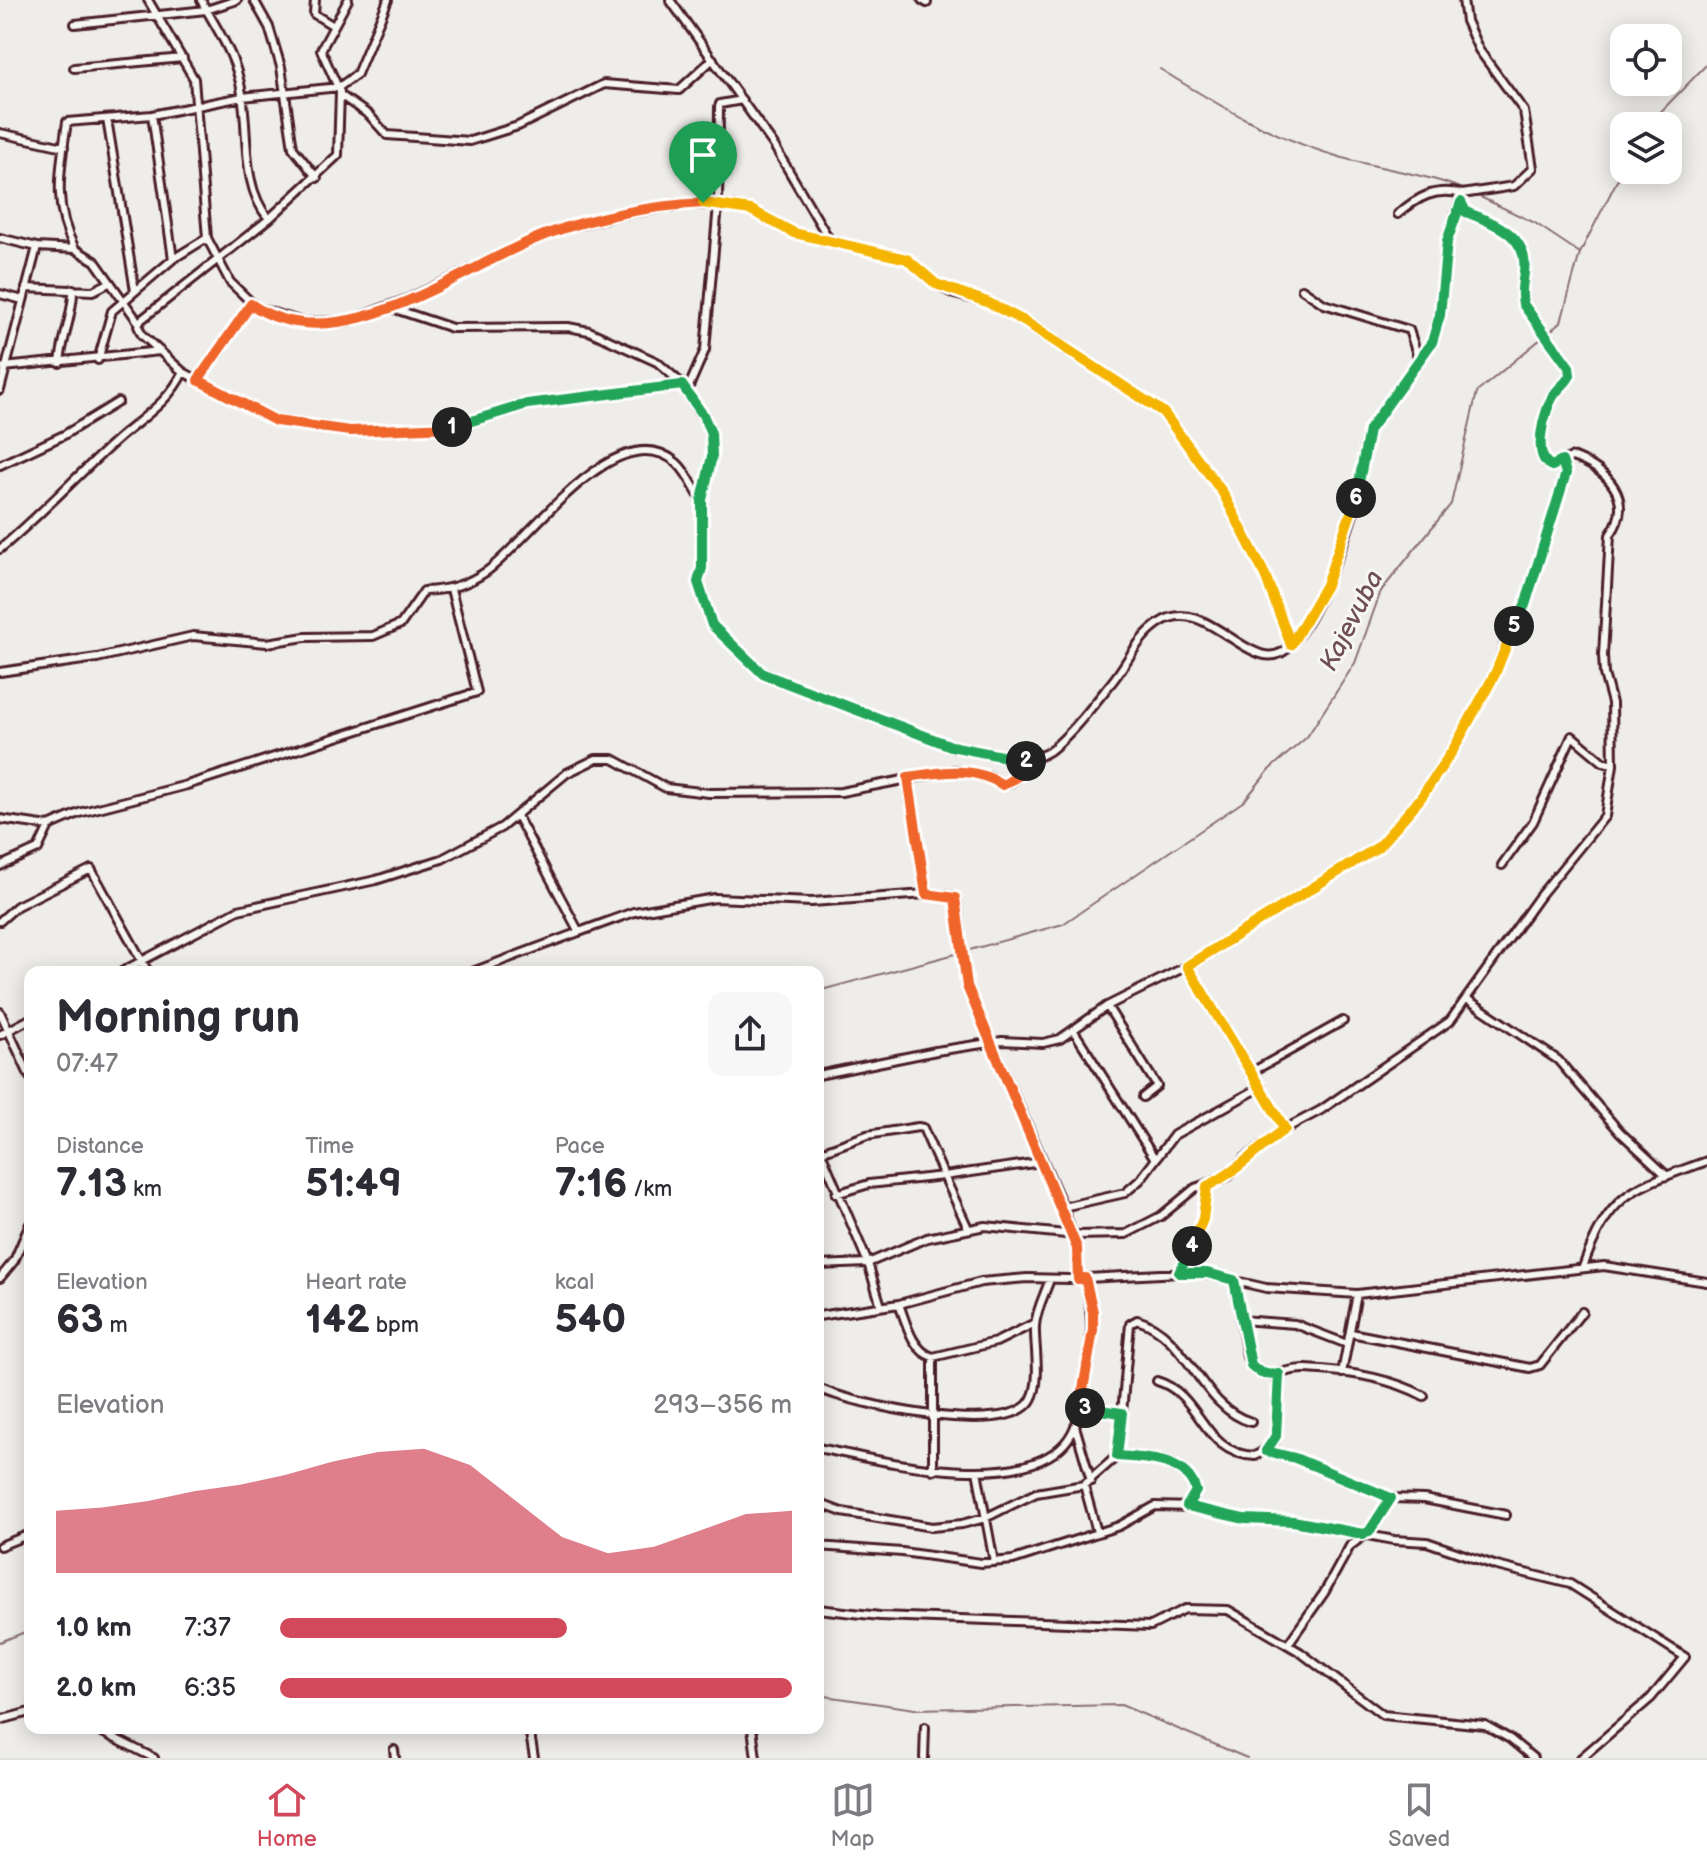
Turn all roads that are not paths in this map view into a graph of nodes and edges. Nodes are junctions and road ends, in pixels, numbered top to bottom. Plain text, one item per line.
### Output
1 (148, 0) edge
2 (201, 0) edge
3 (237, 0) edge
4 (254, 0) edge
5 (315, 0) edge
6 (348, 0) edge
7 (388, 0) edge
8 (685, 0) edge
9 (1463, 0) edge
10 (672, 2) edge
11 (206, 10) junction
12 (155, 15) junction
13 (75, 24) dead end
14 (332, 25) junction
15 (183, 58) junction
16 (713, 59) junction
17 (74, 68) dead end
18 (339, 91) junction
19 (287, 95) junction
20 (242, 97) junction
21 (742, 100) junction
22 (195, 108) junction
23 (152, 115) junction
24 (107, 119) junction
25 (0, 133) edge
26 (64, 147) junction
27 (317, 178) junction
28 (1462, 194) junction
29 (1461, 202) junction
30 (718, 205) junction
31 (1398, 214) dead end
32 (269, 219) junction
33 (0, 238) edge
34 (207, 238) junction
35 (829, 239) junction
36 (37, 247) junction
37 (75, 249) junction
38 (173, 259) junction
39 (218, 261) junction
40 (109, 283) junction
41 (26, 288) junction
42 (73, 289) junction
43 (1302, 289) dead end
44 (135, 291) junction
45 (0, 294) edge
46 (23, 300) junction
47 (123, 301) junction
48 (251, 304) junction
49 (389, 307) junction
50 (139, 323) junction
51 (160, 351) junction
52 (98, 360) junction
53 (1419, 360) junction
54 (60, 363) junction
55 (4, 367) junction
56 (183, 372) junction
57 (198, 380) junction
58 (685, 388) junction
59 (0, 390) edge
60 (118, 402) dead end
61 (1562, 461) junction
62 (0, 465) edge
63 (702, 500) junction
64 (0, 549) edge
65 (451, 589) junction
66 (1291, 645) junction
67 (0, 672) edge
68 (1030, 762) junction
69 (1613, 765) junction
70 (908, 777) junction
71 (517, 816) junction
72 (0, 819) edge
73 (49, 826) junction
74 (1502, 865) dead end
75 (0, 866) edge
76 (926, 894) junction
77 (0, 921) edge
78 (579, 932) junction
79 (144, 961) junction
80 (134, 966) edge
81 (146, 966) edge
82 (488, 966) edge
83 (1187, 966) junction
84 (1467, 999) junction
85 (1107, 1006) junction
86 (0, 1012) edge
87 (1343, 1021) dead end
88 (24, 1022) edge
89 (9, 1030) junction
90 (1074, 1031) junction
91 (0, 1035) edge
92 (991, 1043) junction
93 (24, 1064) edge
94 (1250, 1073) junction
95 (824, 1074) edge
96 (1261, 1087) junction
97 (1143, 1097) dead end
98 (1285, 1129) junction
99 (824, 1148) edge
100 (1155, 1159) junction
101 (824, 1160) edge
102 (1707, 1161) edge
103 (1041, 1162) junction
104 (944, 1176) junction
105 (1667, 1176) junction
106 (1207, 1186) junction
107 (836, 1194) junction
108 (1063, 1207) junction
109 (968, 1228) junction
110 (1071, 1234) junction
111 (24, 1238) edge
112 (868, 1263) junction
113 (824, 1265) edge
114 (1583, 1267) junction
115 (1179, 1273) junction
116 (0, 1278) edge
117 (1082, 1278) junction
118 (1050, 1279) junction
119 (1234, 1280) junction
120 (1707, 1282) edge
121 (1357, 1294) junction
122 (899, 1304) junction
123 (881, 1306) junction
124 (1582, 1312) dead end
125 (824, 1315) edge
126 (1241, 1320) junction
127 (1035, 1323) junction
128 (1351, 1333) junction
129 (1347, 1344) junction
130 (933, 1357) junction
131 (1342, 1373) junction
132 (1279, 1374) junction
133 (1157, 1381) dead end
134 (824, 1389) edge
135 (1424, 1396) dead end
136 (1080, 1408) junction
137 (1122, 1413) junction
138 (932, 1415) junction
139 (1251, 1422) dead end
140 (1075, 1426) junction
141 (824, 1449) edge
142 (1266, 1451) junction
143 (1117, 1456) junction
144 (933, 1470) junction
145 (977, 1471) junction
146 (1088, 1483) junction
147 (1391, 1498) junction
148 (824, 1505) edge
149 (1187, 1506) junction
150 (1506, 1515) dead end
151 (985, 1518) junction
152 (1097, 1532) junction
153 (1363, 1534) junction
154 (24, 1536) edge
155 (0, 1546) edge
156 (824, 1547) edge
157 (994, 1562) junction
158 (824, 1610) edge
159 (1288, 1644) junction
160 (0, 1710) edge
161 (24, 1714) edge
162 (1, 1721) edge
163 (925, 1727) dead end
164 (106, 1734) edge
165 (530, 1734) edge
166 (753, 1734) edge
167 (154, 1758) edge
168 (534, 1758) edge
169 (756, 1758) edge
170 (924, 1758) edge
171 (1533, 1758) edge
172 (1581, 1758) edge

1 - 12 street
2 - 11 street
3 - 11 street
4 - 19 street
5 - 14 street
6 - 14 street
7 - 18 street
8 - 10 street
9 - 28 street
10 - 16 street
11 - 12 street
11 - 20 street
12 - 13 street
12 - 15 street
14 - 18 street
15 - 17 street
15 - 22 street
16 - 18 street
16 - 21 street
18 - 19 street
18 - 27 street
19 - 20 street
19 - 27 street
20 - 22 street
20 - 32 street
21 - 30 street
21 - 35 street
22 - 23 street
22 - 34 street
23 - 24 street
23 - 38 street
24 - 26 street
24 - 44 street
25 - 26 street
26 - 37 street
27 - 32 street
28 - 29 street
28 - 31 street
29 - 53 street
29 - 61 street
30 - 35 street
30 - 49 street
30 - 58 street
32 - 39 street
33 - 36 street
34 - 38 street
34 - 39 street
35 - 66 street
36 - 37 street
36 - 41 street
37 - 40 street
38 - 44 street
39 - 48 street
39 - 50 street
40 - 42 street
40 - 47 street
41 - 42 street
41 - 46 street
42 - 54 street
43 - 53 street
44 - 47 street
45 - 46 street
46 - 55 street
47 - 50 street
47 - 52 street
48 - 49 street
48 - 57 street
49 - 58 street
50 - 51 street
51 - 52 street
51 - 56 street
52 - 54 street
53 - 66 street
54 - 55 street
55 - 59 street
56 - 57 street
56 - 64 street
57 - 58 street
58 - 63 street
60 - 62 street
61 - 69 street
61 - 83 street
63 - 65 street
63 - 68 street
65 - 67 street
65 - 73 street
66 - 68 street
68 - 70 street
69 - 74 street
69 - 84 street
70 - 71 street
70 - 76 street
71 - 78 street
71 - 79 street
72 - 73 street
73 - 75 street
76 - 78 street
76 - 92 street
77 - 79 street
78 - 82 street
79 - 80 street
79 - 81 street
83 - 85 street
83 - 94 street
84 - 98 street
84 - 105 street
85 - 90 street
85 - 97 street
86 - 89 street
87 - 94 street
88 - 89 street
89 - 91 street
89 - 93 street
90 - 92 street
90 - 100 street
92 - 95 street
92 - 103 street
94 - 96 street
96 - 98 street
96 - 100 street
98 - 106 street
99 - 104 street
100 - 108 street
101 - 107 street
102 - 105 street
103 - 104 street
103 - 108 street
104 - 107 street
104 - 109 street
105 - 114 street
106 - 110 street
106 - 115 street
107 - 112 street
108 - 110 street
109 - 110 street
109 - 112 street
110 - 117 street
111 - 116 street
112 - 113 street
112 - 123 street
114 - 120 street
114 - 121 street
115 - 117 street
115 - 119 street
117 - 118 street
117 - 136 street
118 - 122 street
118 - 127 street
119 - 121 street
119 - 126 street
121 - 128 street
122 - 123 street
122 - 130 street
123 - 125 street
124 - 128 street
126 - 129 street
126 - 132 street
127 - 130 street
127 - 138 street
128 - 129 street
129 - 131 street
130 - 138 street
131 - 132 street
131 - 135 street
132 - 142 street
133 - 142 street
134 - 138 street
136 - 137 street
136 - 140 street
137 - 139 street
137 - 143 street
138 - 144 street
140 - 145 street
140 - 146 street
141 - 144 street
142 - 147 street
143 - 146 street
143 - 149 street
144 - 145 street
145 - 151 street
146 - 151 street
146 - 152 street
147 - 150 street
147 - 153 street
148 - 151 street
149 - 152 street
149 - 153 street
151 - 157 street
152 - 157 street
153 - 159 street
153 - 172 street
154 - 155 street
156 - 157 street
158 - 159 street
159 - 171 street
160 - 162 street
161 - 162 street
163 - 170 street
164 - 167 street
165 - 168 street
166 - 169 street

